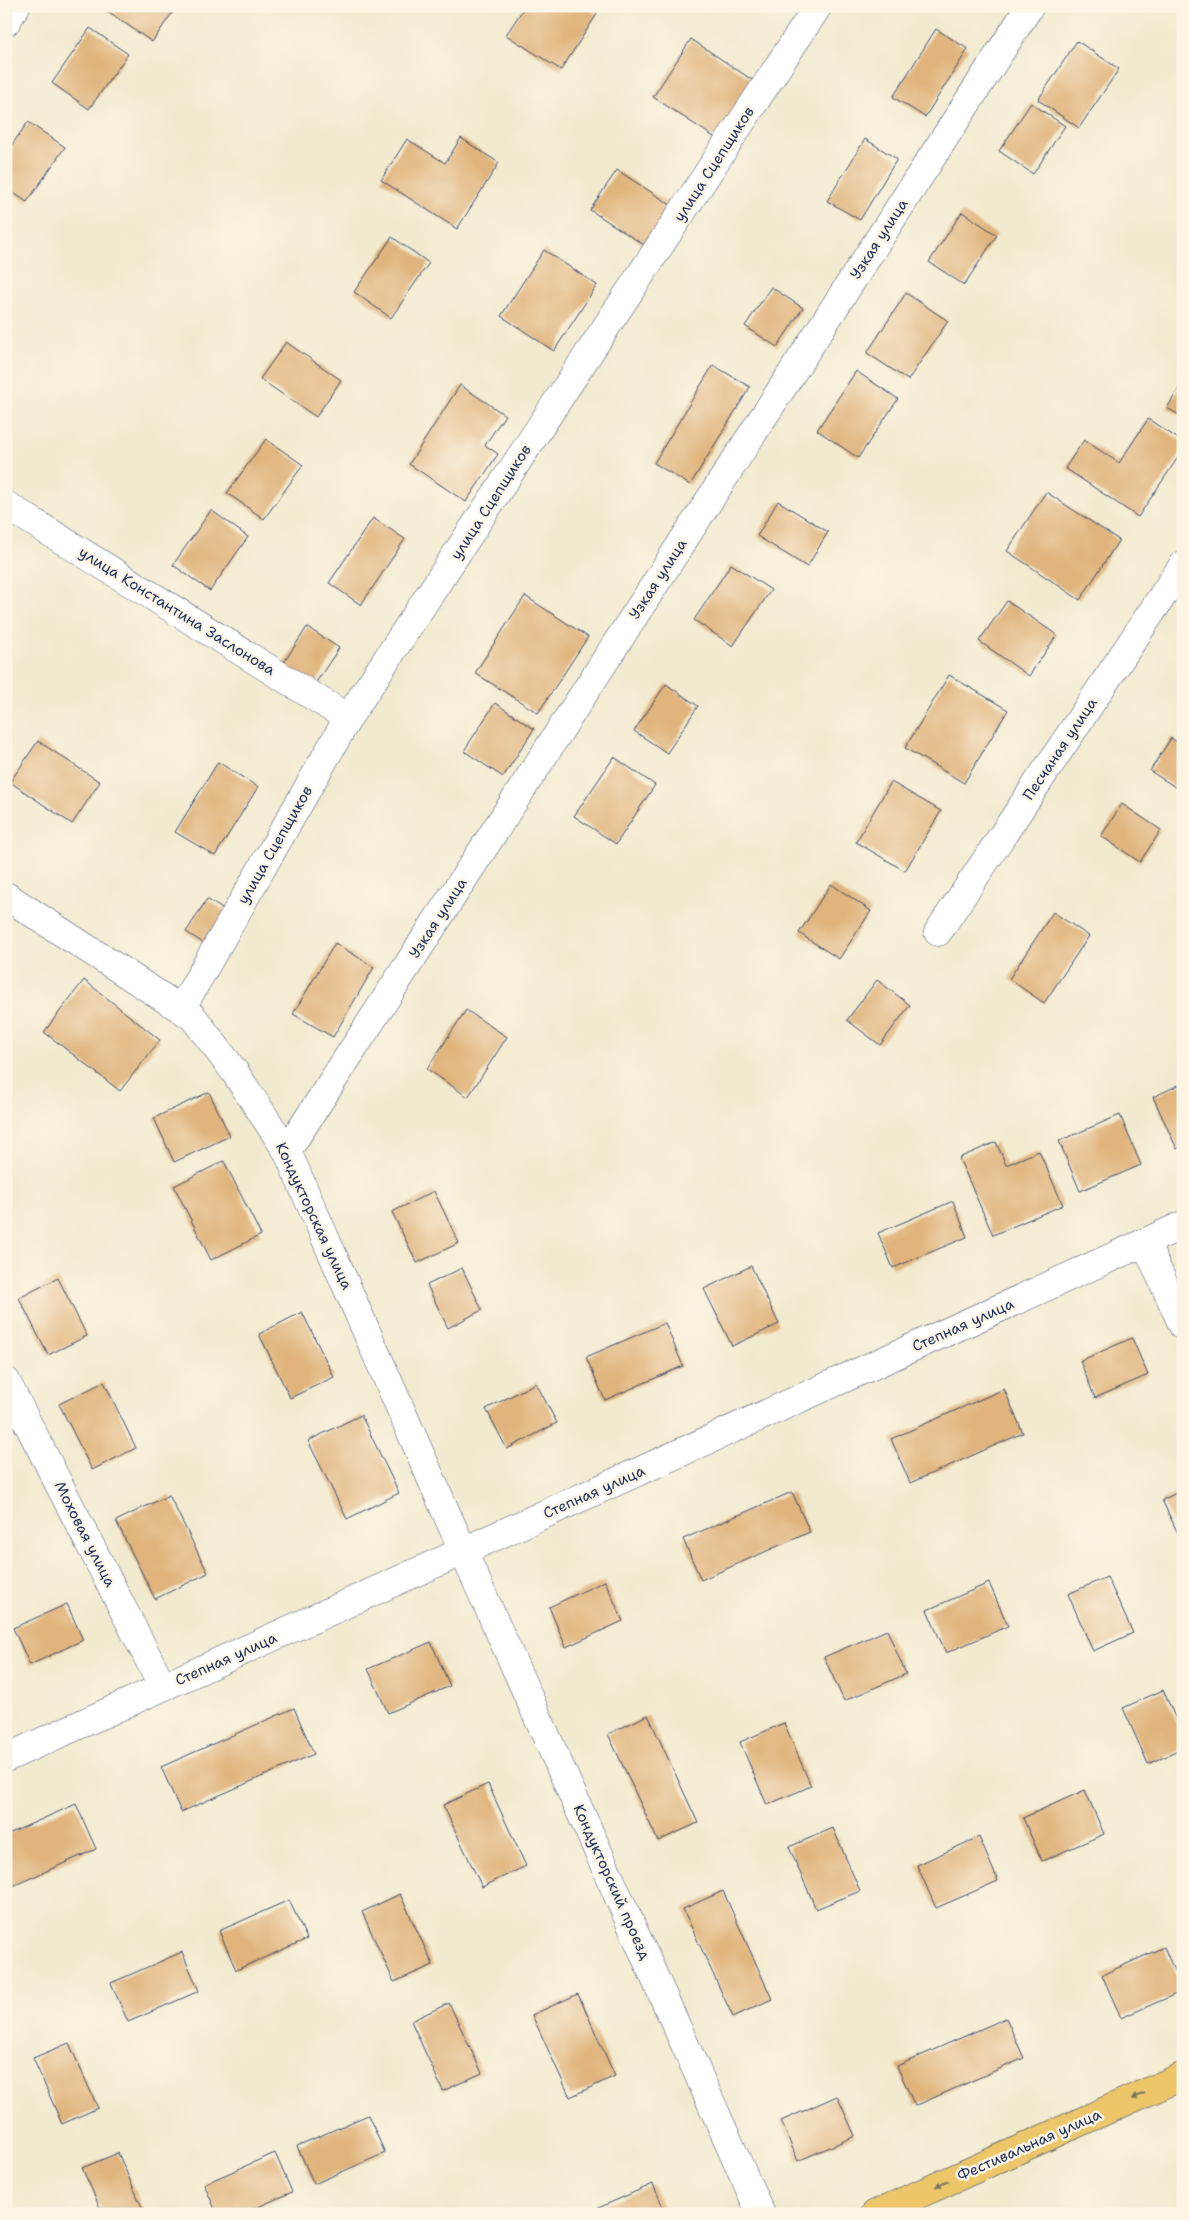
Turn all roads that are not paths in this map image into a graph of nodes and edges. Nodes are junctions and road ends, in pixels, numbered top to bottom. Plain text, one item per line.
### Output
1 (16, 6) edge
2 (818, 6) edge
3 (1030, 6) edge
4 (6, 22) edge
5 (6, 505) edge
6 (1183, 565) edge
7 (348, 718) junction
8 (6, 896) edge
9 (938, 932) dead end
10 (181, 1009) junction
11 (287, 1151) junction
12 (1183, 1226) edge
13 (1144, 1242) junction
14 (1183, 1326) edge
15 (6, 1381) edge
16 (463, 1551) junction
17 (163, 1687) junction
18 (6, 1758) edge
19 (1183, 2076) edge
20 (761, 2214) edge
21 (875, 2214) edge

1 - 4 street
2 - 7 street, улица Сцепщиков
3 - 11 street, Узкая улица
5 - 7 street, улица Константина Заслонова
6 - 9 street, Песчаная улица
7 - 10 street, улица Сцепщиков
8 - 10 street, Кондукторская улица
10 - 11 street, Кондукторская улица
11 - 16 street, Кондукторская улица
12 - 13 street, Степная улица
13 - 14 street
13 - 16 street, Степная улица
15 - 17 street, Моховая улица
16 - 17 street, Степная улица
16 - 20 street, Кондукторский проезд
17 - 18 street, Степная улица
19 -> 21 main road, Фестивальная улица

